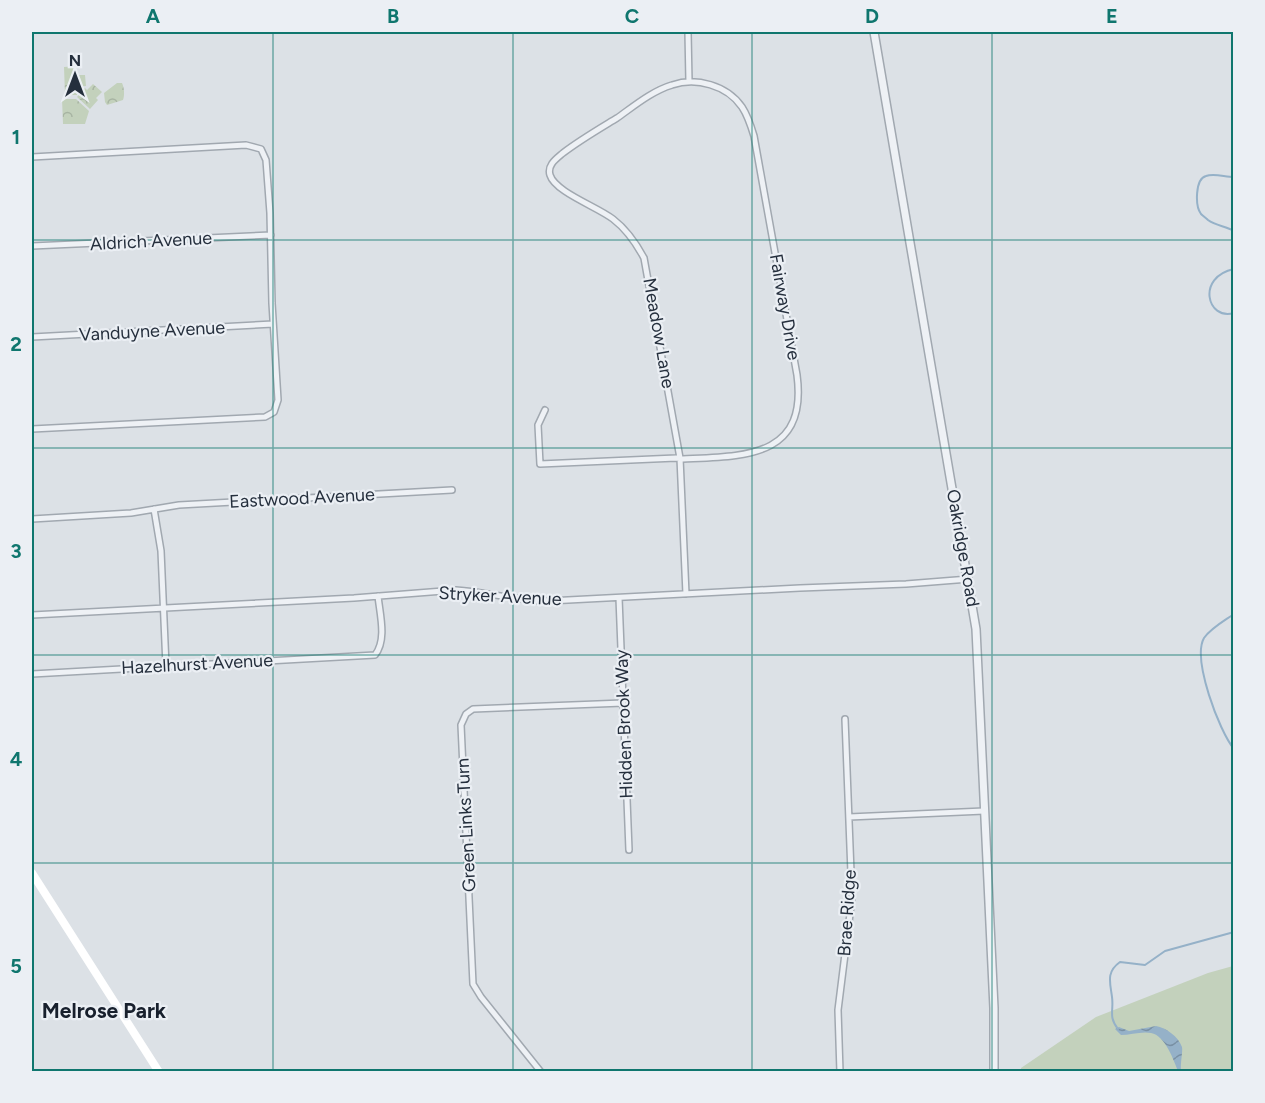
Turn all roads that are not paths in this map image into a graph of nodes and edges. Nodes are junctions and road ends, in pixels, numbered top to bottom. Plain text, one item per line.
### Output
1 (688, 32) edge
2 (874, 32) edge
3 (689, 82) junction
4 (587, 137) joint
5 (32, 157) edge
6 (271, 235) junction
7 (32, 246) edge
8 (273, 324) junction
9 (32, 337) edge
10 (545, 410) dead end
11 (32, 429) edge
12 (680, 458) junction
13 (452, 490) dead end
14 (154, 509) junction
15 (32, 519) edge
16 (969, 579) junction
17 (686, 594) junction
18 (378, 596) junction
19 (619, 598) junction
20 (164, 608) junction
21 (32, 615) edge
22 (166, 666) junction
23 (32, 674) edge
24 (623, 703) junction
25 (845, 719) dead end
26 (984, 811) junction
27 (849, 817) junction
28 (629, 850) dead end
29 (33, 879) edge
30 (159, 1071) edge
31 (541, 1071) edge
32 (840, 1071) edge
33 (994, 1071) edge

1 - 3 street
2 - 16 street, Oakridge Road
3 - 4 street, Fairway Drive
3 - 12 street, Fairway Drive
4 - 12 street, Meadow Lane
5 - 6 street
6 - 7 street, Aldrich Avenue
6 - 8 street
8 - 9 street, Vanduyne Avenue
8 - 11 street
10 - 12 street, Fairway Drive
12 - 17 street, Meadow Lane
13 - 14 street, Eastwood Avenue
14 - 15 street, Eastwood Avenue
14 - 20 street
16 - 17 street, Stryker Avenue
16 - 26 street, Oakridge Road
17 - 19 street, Stryker Avenue
18 - 19 street, Stryker Avenue
18 - 20 street, Stryker Avenue
18 - 22 street, Hazelhurst Avenue
19 - 24 street, Hidden Brook Way
20 - 21 street, Stryker Avenue
20 - 22 street
22 - 23 street, Hazelhurst Avenue
24 - 28 street, Hidden Brook Way
24 - 31 street, Green Links Turn
25 - 27 street, Brae Ridge
26 - 27 street
26 - 33 street, Oakridge Road
27 - 32 street, Brae Ridge
29 - 30 main road

